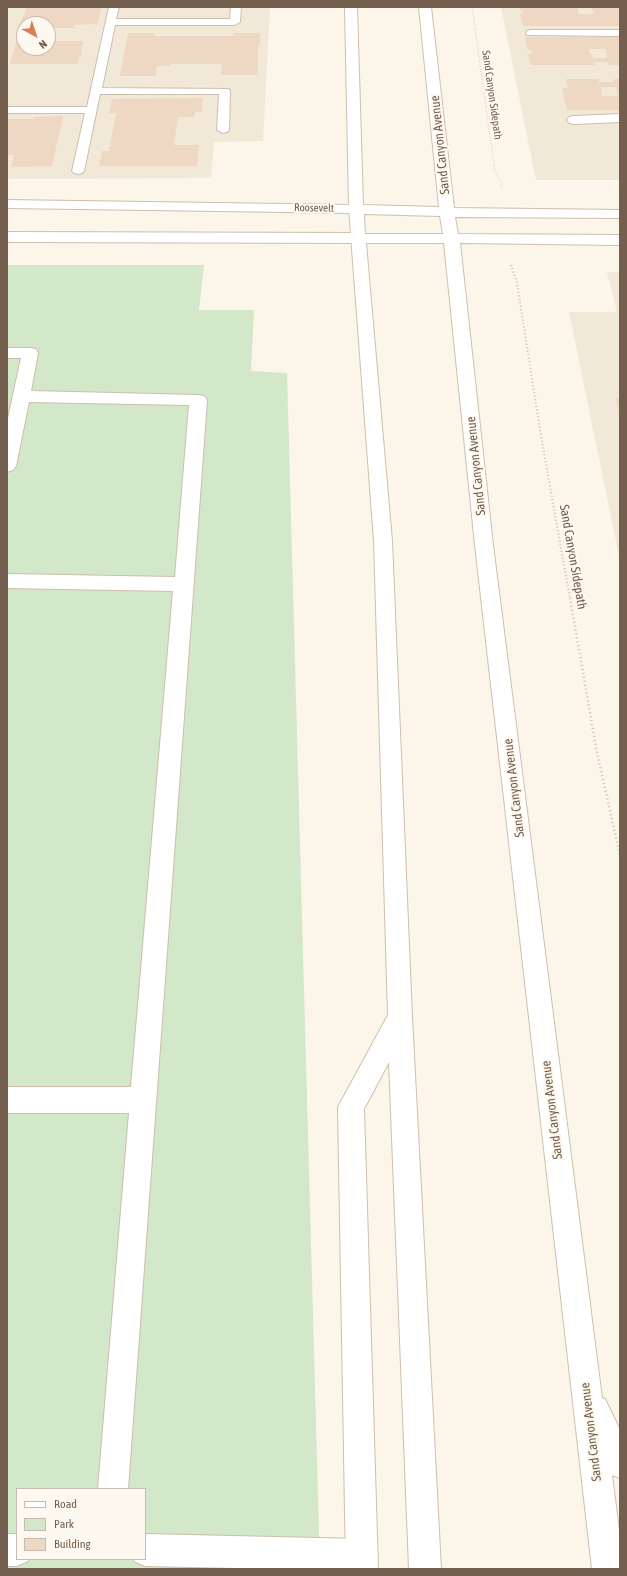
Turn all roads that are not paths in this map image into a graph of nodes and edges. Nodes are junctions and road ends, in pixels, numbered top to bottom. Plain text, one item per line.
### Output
1 (114, 7) edge
2 (236, 7) edge
3 (351, 7) edge
4 (425, 7) edge
5 (111, 22) junction
6 (531, 32) dead end
7 (620, 33) edge
8 (96, 91) junction
9 (7, 110) edge
10 (91, 110) junction
11 (620, 118) edge
12 (574, 120) dead end
13 (223, 130) dead end
14 (78, 170) dead end
15 (7, 204) edge
16 (356, 209) junction
17 (447, 213) junction
18 (620, 214) edge
19 (7, 237) edge
20 (358, 238) junction
21 (452, 240) junction
22 (620, 240) edge
23 (7, 353) edge
24 (21, 396) junction
25 (7, 466) edge
26 (7, 581) edge
27 (184, 584) junction
28 (400, 1017) junction
29 (7, 1100) edge
30 (143, 1100) junction
31 (587, 1396) junction
32 (620, 1463) edge
33 (113, 1488) edge
34 (146, 1550) edge
35 (362, 1562) edge
36 (425, 1569) edge
37 (608, 1569) edge

1 - 5 lane
2 - 5 lane
3 - 16 main road
4 - 17 main road, Sand Canyon Avenue
5 - 8 lane
6 - 7 lane
8 - 10 lane
8 - 13 lane
9 - 10 lane
10 - 14 lane
11 - 12 main road
15 - 16 main road, Roosevelt
16 - 17 main road, Roosevelt
16 - 20 main road
17 - 18 main road, Roosevelt
17 - 21 main road, Sand Canyon Avenue
19 - 20 main road
20 - 21 main road
20 - 28 main road
21 - 22 main road
21 - 31 main road, Sand Canyon Avenue
23 - 24 main road
24 - 25 main road
24 - 27 main road
26 - 27 main road
27 - 30 main road
28 - 35 main road
28 - 36 main road
29 - 30 main road
30 - 33 main road
31 - 32 main road
31 - 37 main road, Sand Canyon Avenue
34 - 35 main road

